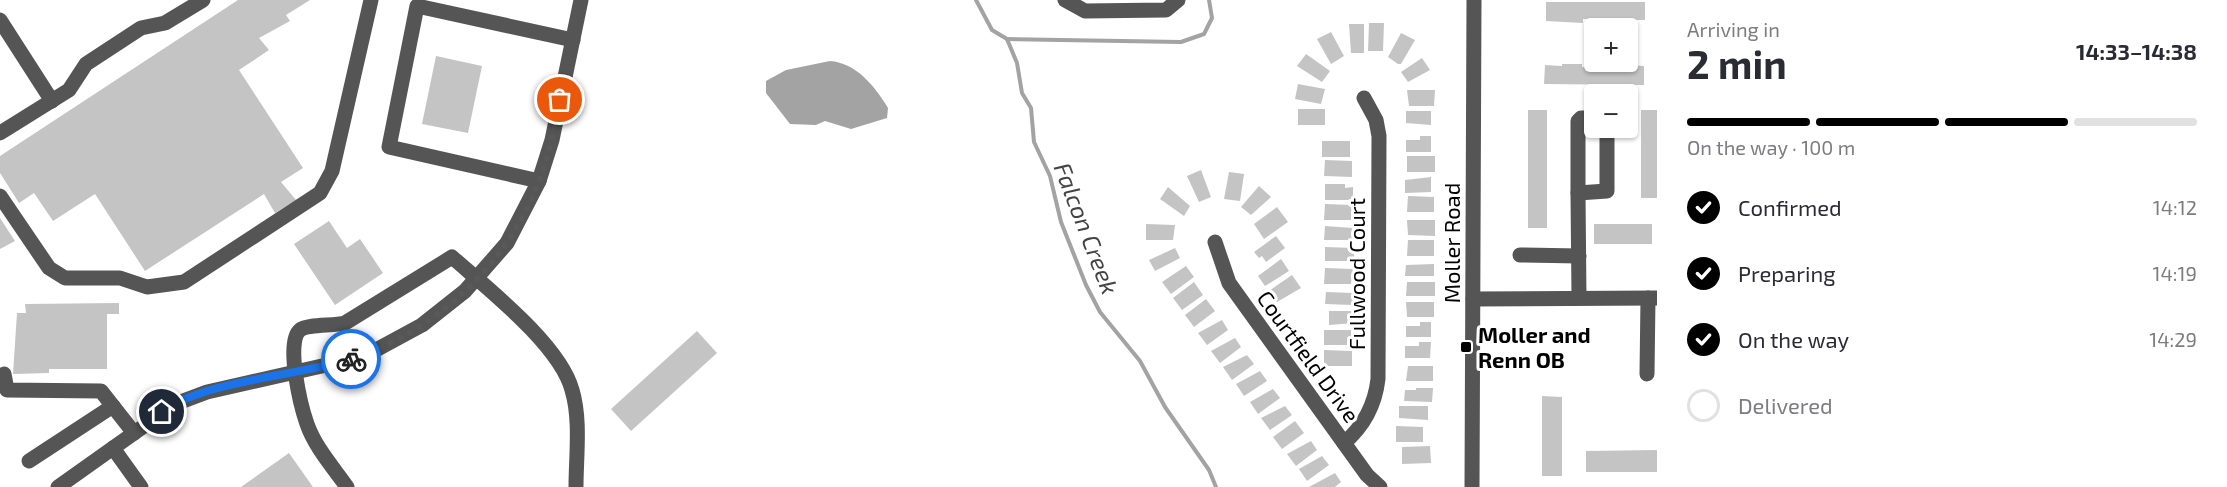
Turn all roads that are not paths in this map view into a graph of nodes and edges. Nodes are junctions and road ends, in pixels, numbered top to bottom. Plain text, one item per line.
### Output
1 (203, 0) edge
2 (371, 0) edge
3 (581, 0) edge
4 (1065, 0) edge
5 (1178, 0) edge
6 (1474, 0) edge
7 (0, 20) edge
8 (573, 40) junction
9 (1364, 98) dead end
10 (52, 100) junction
11 (1584, 118) edge
12 (0, 133) edge
13 (1607, 138) edge
14 (539, 181) junction
15 (1578, 193) junction
16 (0, 196) edge
17 (1215, 242) dead end
18 (1520, 255) dead end
19 (1579, 256) junction
20 (477, 279) junction
21 (1579, 298) junction
22 (1652, 298) edge
23 (1473, 299) junction
24 (296, 372) junction
25 (4, 374) dead end
26 (1647, 374) dead end
27 (113, 406) junction
28 (134, 433) junction
29 (1344, 443) junction
30 (113, 448) junction
31 (28, 461) dead end
32 (58, 487) edge
33 (141, 487) edge
34 (347, 487) edge
35 (576, 487) edge
36 (1380, 487) edge
37 (1472, 487) edge

1 - 10 street
2 - 16 street
3 - 8 street
4 - 5 street
6 - 23 street, Moller Road
7 - 10 street
8 - 14 street
8 - 14 street
9 - 29 street, Fullwood Court
10 - 12 street
11 - 15 street
13 - 15 street
14 - 20 street
15 - 19 street
17 - 29 street, Courtfield Drive
18 - 19 street
19 - 21 street
20 - 24 street
20 - 24 street
20 - 35 street
21 - 22 street
21 - 23 street
22 - 26 street
23 - 37 street, Moller Road
24 - 28 street
24 - 34 street
25 - 27 street
27 - 28 street
27 - 31 street
28 - 30 street
29 - 36 street, Courtfield Drive
30 - 32 street
30 - 33 street

